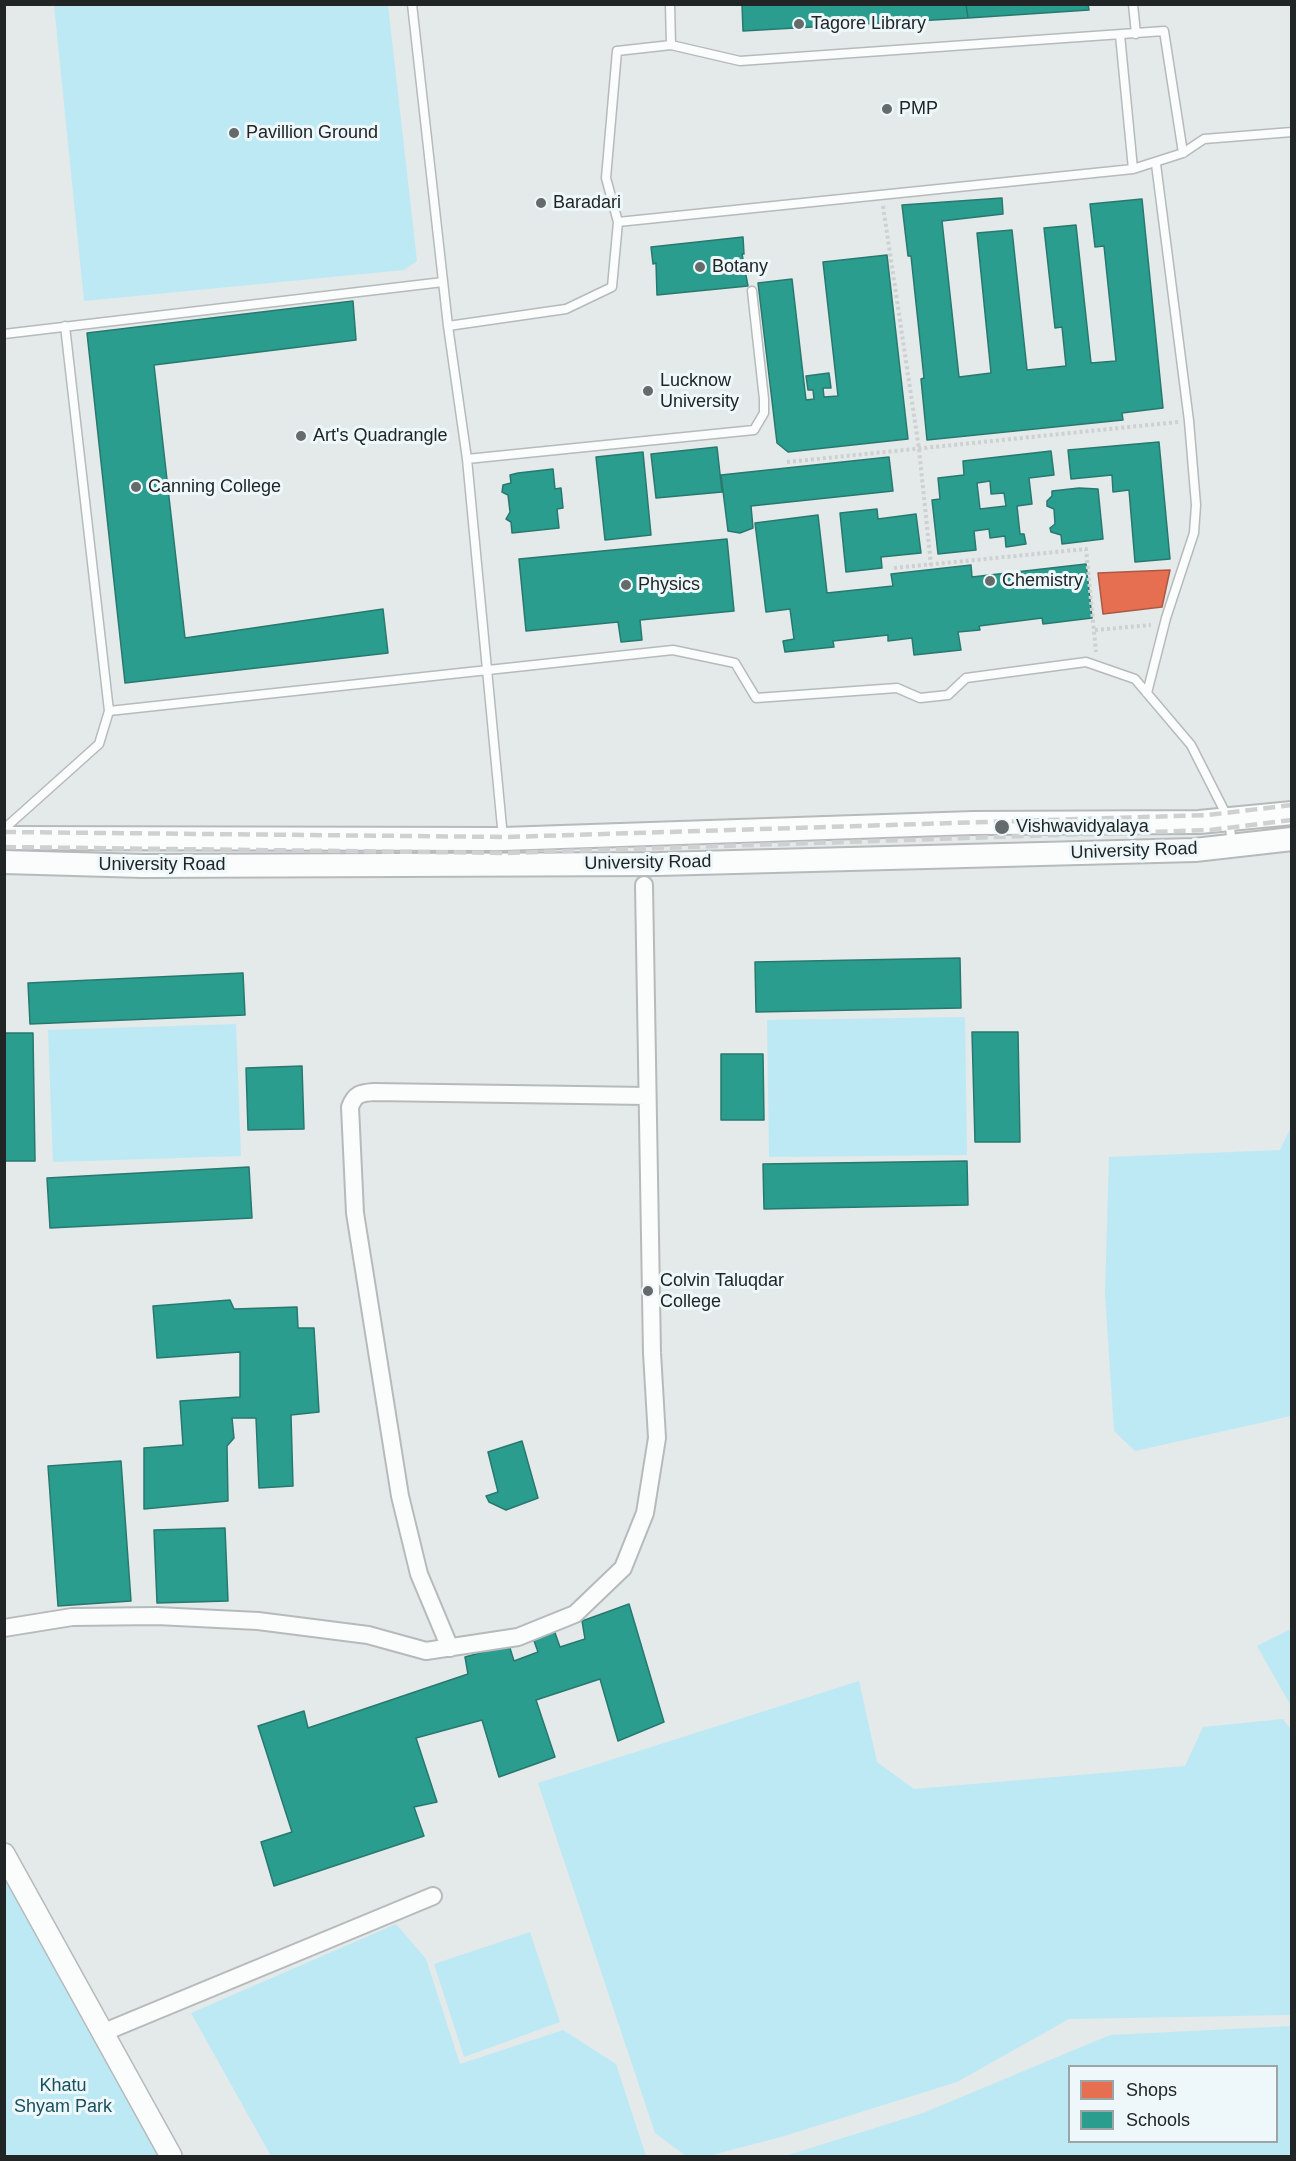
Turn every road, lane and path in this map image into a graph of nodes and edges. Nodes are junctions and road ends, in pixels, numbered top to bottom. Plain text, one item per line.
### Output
1 (412, 4) edge
2 (670, 4) edge
3 (1133, 4) edge
4 (1136, 34) junction
5 (1120, 35) junction
6 (671, 45) junction
7 (1292, 132) edge
8 (1183, 153) junction
9 (1156, 164) junction
10 (1133, 170) junction
11 (881, 197) junction
12 (618, 222) junction
13 (443, 282) junction
14 (752, 291) dead end
15 (65, 326) junction
16 (448, 326) junction
17 (4, 334) edge
18 (1189, 421) junction
19 (920, 448) junction
20 (466, 459) junction
21 (788, 462) dead end
22 (931, 565) junction
23 (894, 568) dead end
24 (1165, 623) junction
25 (1095, 630) junction
26 (1096, 665) junction
27 (485, 668) junction
28 (1147, 693) junction
29 (109, 711) junction
30 (1292, 813) edge
31 (1229, 820) junction
32 (4, 829) edge
33 (4, 837) edge
34 (503, 839) junction
35 (1292, 839) edge
36 (1232, 846) junction
37 (4, 862) edge
38 (644, 874) junction
39 (647, 1096) junction
40 (4, 1628) edge
41 (450, 1648) junction
42 (4, 1854) edge
43 (433, 1896) dead end
44 (102, 2033) junction
45 (171, 2157) edge

1 - 13 lane
2 - 6 lane
3 - 4 lane
4 - 5 lane
4 - 8 lane
5 - 6 lane
5 - 10 lane
6 - 12 lane
7 - 8 lane
8 - 9 lane
9 - 10 lane
9 - 18 lane
10 - 11 lane
11 - 12 lane
11 - 19 path
12 - 16 lane
13 - 15 lane
13 - 16 lane
14 - 20 lane
15 - 17 lane
15 - 29 lane
16 - 20 lane
18 - 19 path
18 - 24 lane
19 - 21 path
19 - 22 path
20 - 27 lane
22 - 23 path
22 - 25 path
24 - 25 path
24 - 28 lane
25 - 26 path
26 - 27 lane
26 - 28 lane
27 - 29 lane
27 - 34 lane
28 - 31 lane
29 - 32 lane
30 - 31 main road, University Road
31 - 34 main road, University Road
31 - 36 lane
33 - 34 main road, University Road
35 - 36 main road, University Road
36 - 38 main road, University Road
37 - 38 main road, University Road
38 - 39 street
39 - 41 street
39 - 41 street
40 - 41 street
42 - 44 street
43 - 44 street
44 - 45 street

